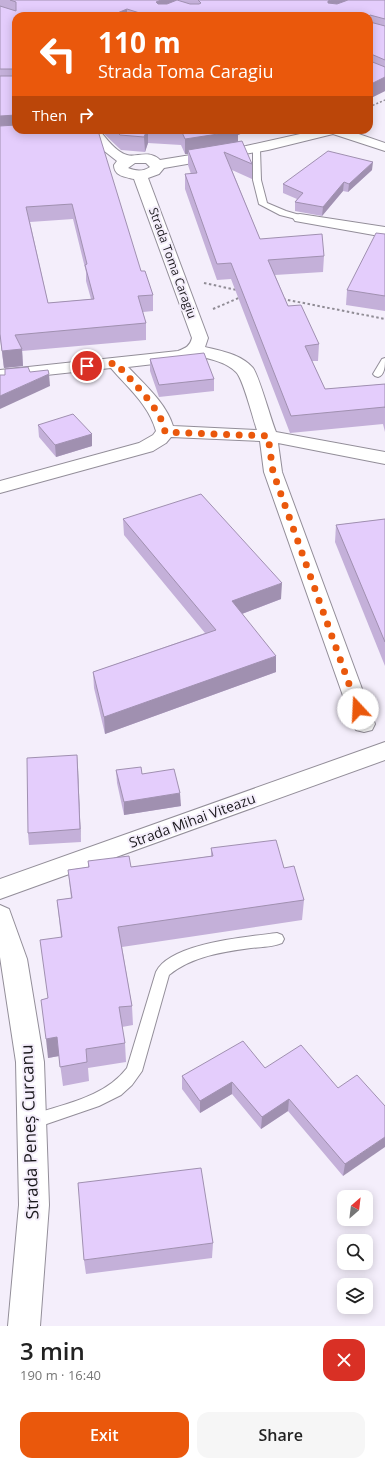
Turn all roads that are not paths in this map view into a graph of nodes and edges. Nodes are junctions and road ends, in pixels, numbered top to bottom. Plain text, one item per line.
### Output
1 (95, 134) edge
2 (318, 134) edge
3 (346, 134) edge
4 (385, 147) edge
5 (256, 150) junction
6 (127, 161) junction
7 (157, 165) junction
8 (140, 175) junction
9 (300, 218) joint
10 (385, 232) edge
11 (195, 350) junction
12 (385, 361) edge
13 (116, 363) junction
14 (378, 374) dead end
15 (0, 375) edge
16 (165, 432) junction
17 (268, 436) junction
18 (385, 458) edge
19 (0, 488) edge
20 (364, 724) dead end
21 (385, 751) edge
22 (0, 889) edge
23 (0, 916) edge
24 (277, 939) dead end
25 (32, 1122) junction
26 (24, 1326) edge

1 - 6 street
2 - 5 street
3 - 4 street
5 - 7 street
5 - 9 lane
6 - 7 street
6 - 8 street
7 - 8 street
8 - 11 street, Strada Toma Caragiu
9 - 10 street
11 - 13 street
11 - 17 street
12 - 14 lane
13 - 15 street
13 - 16 street
16 - 17 street
16 - 19 street
17 - 18 street
17 - 20 street
21 - 22 street, Strada Mihai Viteazu
23 - 25 street, Strada Peneș Curcanu
24 - 25 lane
25 - 26 street, Strada Peneș Curcanu

